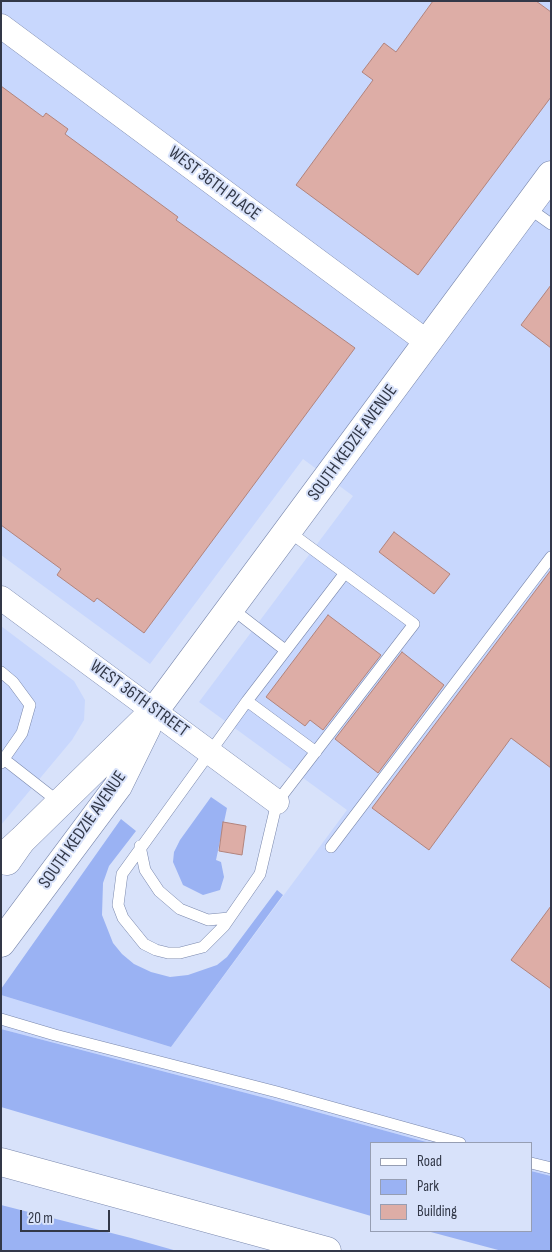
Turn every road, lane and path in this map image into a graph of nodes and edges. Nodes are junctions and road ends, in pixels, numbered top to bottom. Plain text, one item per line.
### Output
1 (1, 26) edge
2 (551, 175) edge
3 (527, 207) junction
4 (551, 224) edge
5 (427, 342) junction
6 (288, 531) junction
7 (551, 557) edge
8 (345, 574) junction
9 (1, 598) edge
10 (230, 608) junction
11 (285, 650) junction
12 (1, 672) edge
13 (247, 701) junction
14 (155, 710) junction
15 (209, 751) junction
16 (316, 752) junction
17 (3, 762) edge
18 (277, 802) junction
19 (60, 803) junction
20 (21, 841) junction
21 (140, 846) junction
22 (331, 847) dead end
23 (1, 859) edge
24 (1, 868) edge
25 (229, 918) junction
26 (1, 943) edge
27 (1, 1018) edge
28 (456, 1142) edge
29 (1, 1162) edge
30 (532, 1163) edge
31 (551, 1168) edge
32 (327, 1251) edge

1 - 5 street, WEST 36TH PLACE
2 - 3 main road, SOUTH KEDZIE AVENUE
3 - 4 lane
3 - 5 main road, SOUTH KEDZIE AVENUE
5 - 6 main road, SOUTH KEDZIE AVENUE
6 - 8 lane
6 - 10 main road, SOUTH KEDZIE AVENUE
7 - 22 lane
8 - 11 lane
8 - 16 lane
9 - 14 street, WEST 36TH STREET
10 - 11 lane
10 - 14 main road, SOUTH KEDZIE AVENUE
11 - 13 lane
12 - 17 lane
13 - 15 lane
13 - 16 lane
14 - 15 street, WEST 36TH STREET
14 - 19 main road, SOUTH KEDZIE AVENUE
14 - 26 main road, SOUTH KEDZIE AVENUE
15 - 18 street, WEST 36TH STREET
15 - 21 lane
16 - 18 lane
17 - 19 lane
18 - 25 lane
19 - 20 main road, SOUTH KEDZIE AVENUE
20 - 23 main road
20 - 24 main road, SOUTH KEDZIE AVENUE
21 - 25 lane
21 - 25 lane
27 - 28 lane
29 - 32 main road
30 - 31 lane

